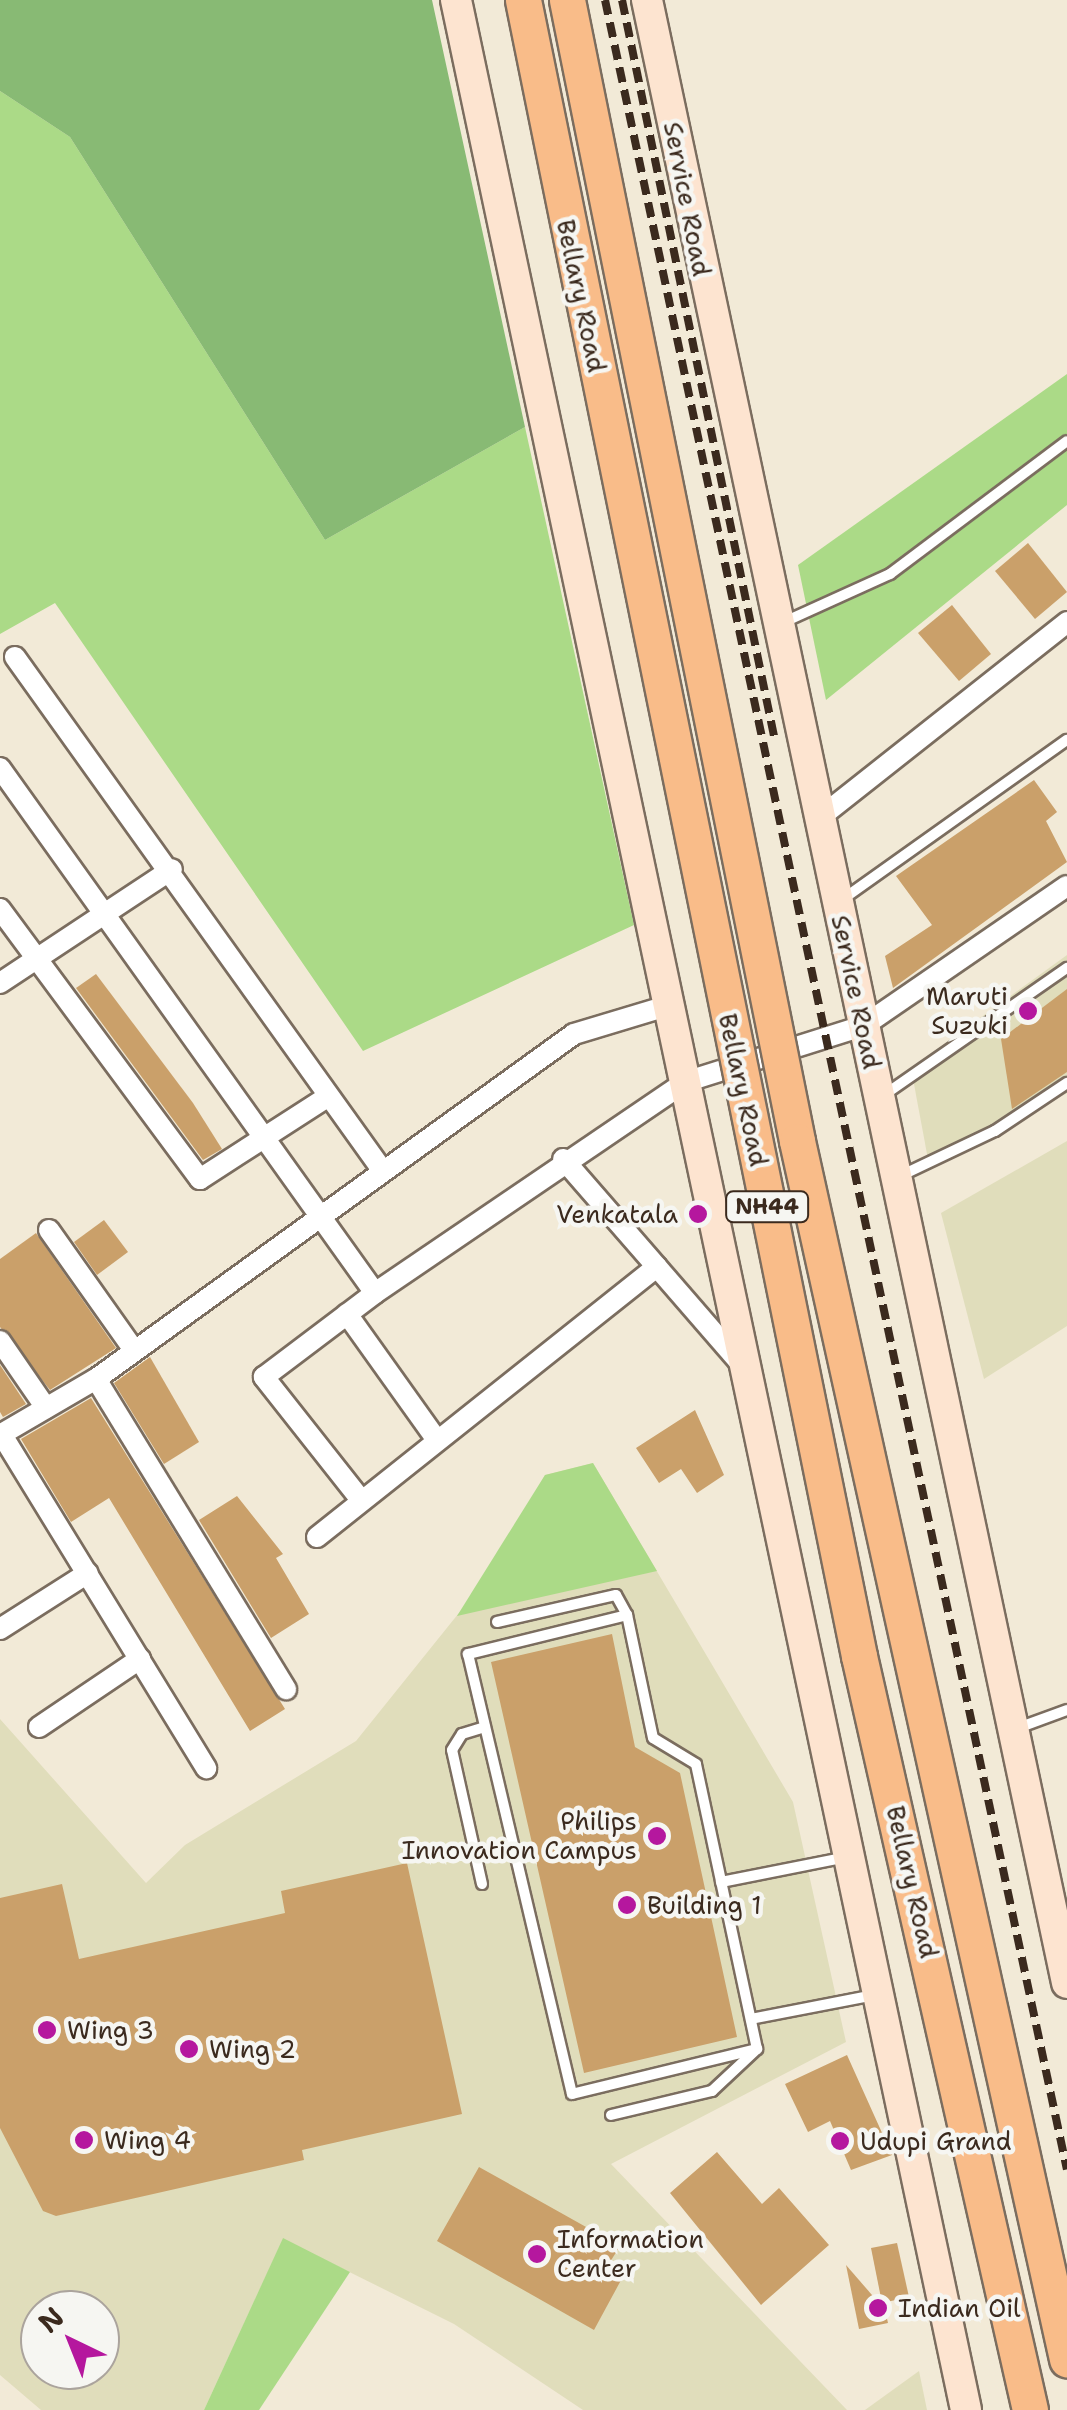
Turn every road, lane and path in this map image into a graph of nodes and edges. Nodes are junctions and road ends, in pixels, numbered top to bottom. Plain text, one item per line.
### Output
1 (456, 0) edge
2 (523, 0) edge
3 (567, 0) edge
4 (647, 0) edge
5 (1067, 441) edge
6 (1067, 622) edge
7 (777, 626) junction
8 (15, 657) dead end
9 (1067, 740) edge
10 (0, 768) edge
11 (818, 819) junction
12 (172, 869) junction
13 (1067, 886) edge
14 (837, 904) junction
15 (0, 909) edge
16 (106, 911) junction
17 (35, 959) junction
18 (1067, 968) edge
19 (0, 984) edge
20 (670, 1005) junction
21 (863, 1026) junction
22 (685, 1082) junction
23 (1067, 1084) edge
24 (329, 1096) junction
25 (878, 1099) junction
26 (265, 1139) junction
27 (563, 1160) junction
28 (380, 1167) junction
29 (896, 1178) junction
30 (318, 1214) junction
31 (48, 1230) dead end
32 (657, 1267) junction
33 (375, 1293) junction
34 (347, 1314) junction
35 (0, 1340) edge
36 (134, 1350) junction
37 (742, 1366) junction
38 (96, 1379) junction
39 (46, 1408) junction
40 (1, 1435) edge
41 (434, 1436) junction
42 (361, 1500) junction
43 (318, 1537) dead end
44 (88, 1573) junction
45 (628, 1615) junction
46 (497, 1622) dead end
47 (0, 1628) edge
48 (140, 1659) junction
49 (286, 1688) dead end
50 (1067, 1710) edge
51 (39, 1727) dead end
52 (485, 1727) junction
53 (1014, 1730) junction
54 (206, 1768) dead end
55 (847, 1858) junction
56 (721, 1882) junction
57 (482, 1884) dead end
58 (1064, 1946) edge
59 (1067, 1982) edge
60 (876, 1995) junction
61 (751, 2018) junction
62 (757, 2049) junction
63 (612, 2116) dead end
64 (1067, 2359) edge
65 (966, 2410) edge
66 (1030, 2410) edge

1 - 20 main road
2 - 66 highway, Bellary Road / NH44, bridge
3 - 64 highway, Bellary Road / NH44, bridge
4 - 7 main road, Service Road
5 - 7 lane
6 - 11 street
7 - 11 main road, Service Road
8 - 12 street
9 - 14 lane
10 - 16 street
11 - 14 main road, Service Road
12 - 16 street
12 - 24 street
13 - 21 street
14 - 21 main road, Service Road
15 - 17 street
16 - 17 street
16 - 26 street
17 - 19 street
17 - 26 street
18 - 25 lane
20 - 22 main road
20 - 28 street
21 - 22 street
21 - 25 main road, Service Road
22 - 27 street
22 - 37 main road
23 - 29 lane
24 - 26 street
24 - 28 street
25 - 29 main road, Service Road
26 - 30 street
27 - 32 street
27 - 33 street
28 - 30 street
29 - 53 main road, Service Road
30 - 33 street
30 - 36 street
31 - 36 street
32 - 37 street
32 - 41 street
33 - 34 street
34 - 41 street
34 - 42 street
35 - 39 street
36 - 38 street
37 - 55 main road
38 - 39 street
38 - 49 street
39 - 40 street
40 - 44 street
41 - 42 street
42 - 43 street
44 - 47 street
44 - 48 street
45 - 46 lane
45 - 52 lane
45 - 56 lane
48 - 51 street
48 - 54 street
50 - 53 lane
52 - 57 lane
52 - 62 lane
53 - 58 main road, Service Road
55 - 56 lane
55 - 60 main road
56 - 61 lane
58 - 59 main road, Service Road
60 - 61 lane
60 - 65 main road
61 - 62 lane
62 - 63 lane

